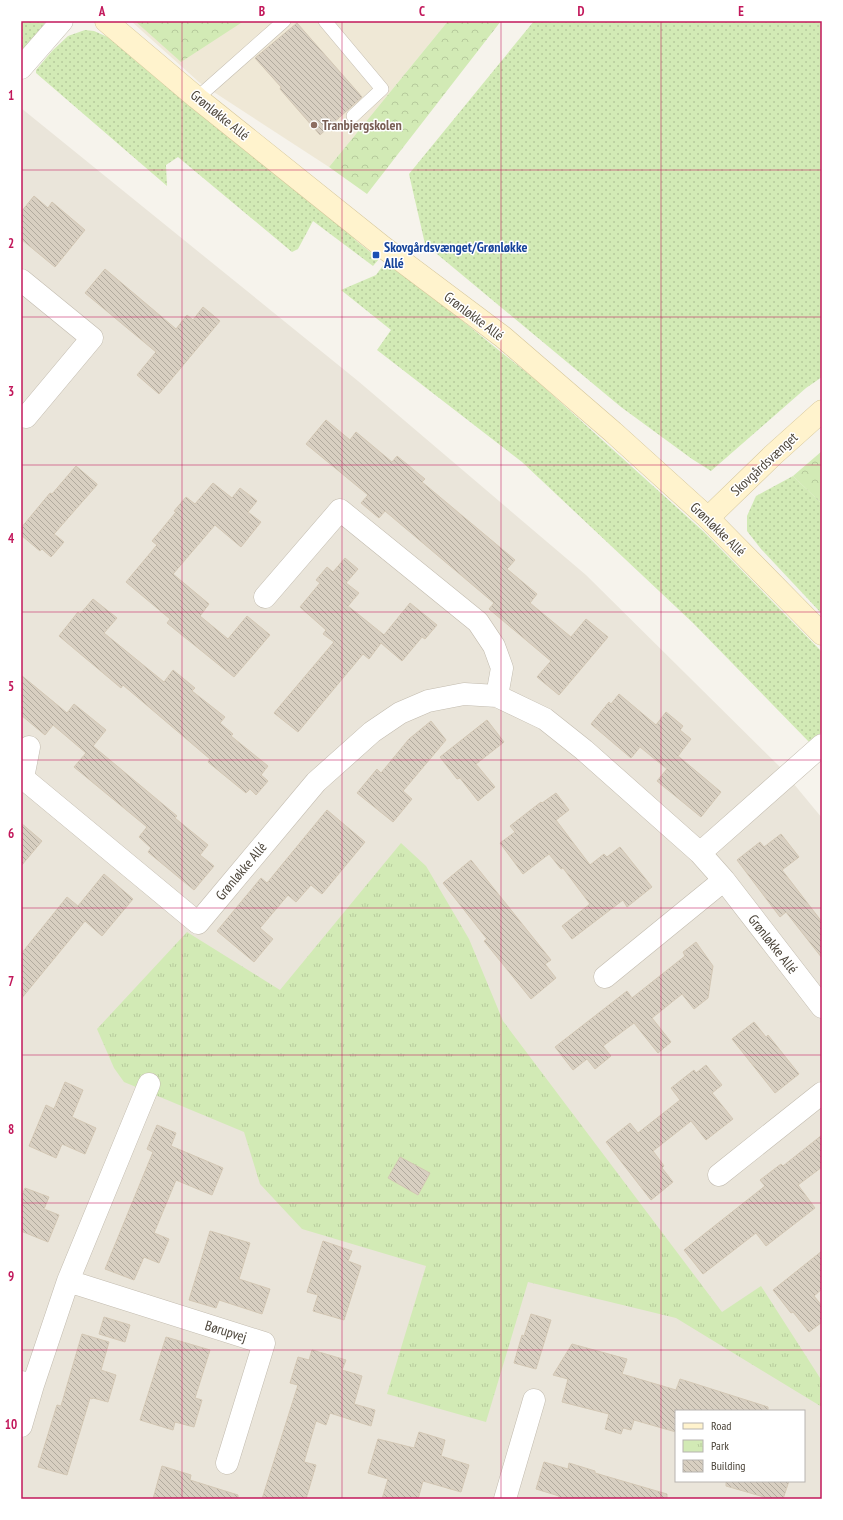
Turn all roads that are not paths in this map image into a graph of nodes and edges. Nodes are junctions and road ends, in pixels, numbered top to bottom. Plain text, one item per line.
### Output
1 (62, 21) edge
2 (106, 21) edge
3 (284, 21) edge
4 (325, 21) edge
5 (21, 68) edge
6 (198, 98) junction
7 (353, 116) dead end
8 (21, 280) edge
9 (822, 412) edge
10 (26, 417) dead end
11 (708, 518) junction
12 (264, 597) dead end
13 (822, 634) edge
14 (497, 696) junction
15 (822, 745) edge
16 (29, 747) dead end
17 (700, 853) junction
18 (724, 880) junction
19 (605, 977) dead end
20 (822, 1007) edge
21 (149, 1084) dead end
22 (822, 1093) edge
23 (719, 1175) dead end
24 (68, 1281) junction
25 (27, 1384) edge
26 (534, 1400) dead end
27 (21, 1426) edge
28 (226, 1463) dead end
29 (505, 1499) edge

1 - 5 street
2 - 6 street, Grønløkke Allé
3 - 6 lane
4 - 7 lane
6 - 11 street, Grønløkke Allé
8 - 10 street
9 - 11 street, Skovgårdsvænget
11 - 13 street, Grønløkke Allé
12 - 14 street
14 - 16 street, Grønløkke Allé
14 - 17 street, Grønløkke Allé
15 - 17 street
17 - 18 street, Grønløkke Allé
18 - 19 street
18 - 20 street, Grønløkke Allé
21 - 24 street
22 - 23 street
24 - 25 street
24 - 28 street, Børupvej
25 - 27 street
26 - 29 street

